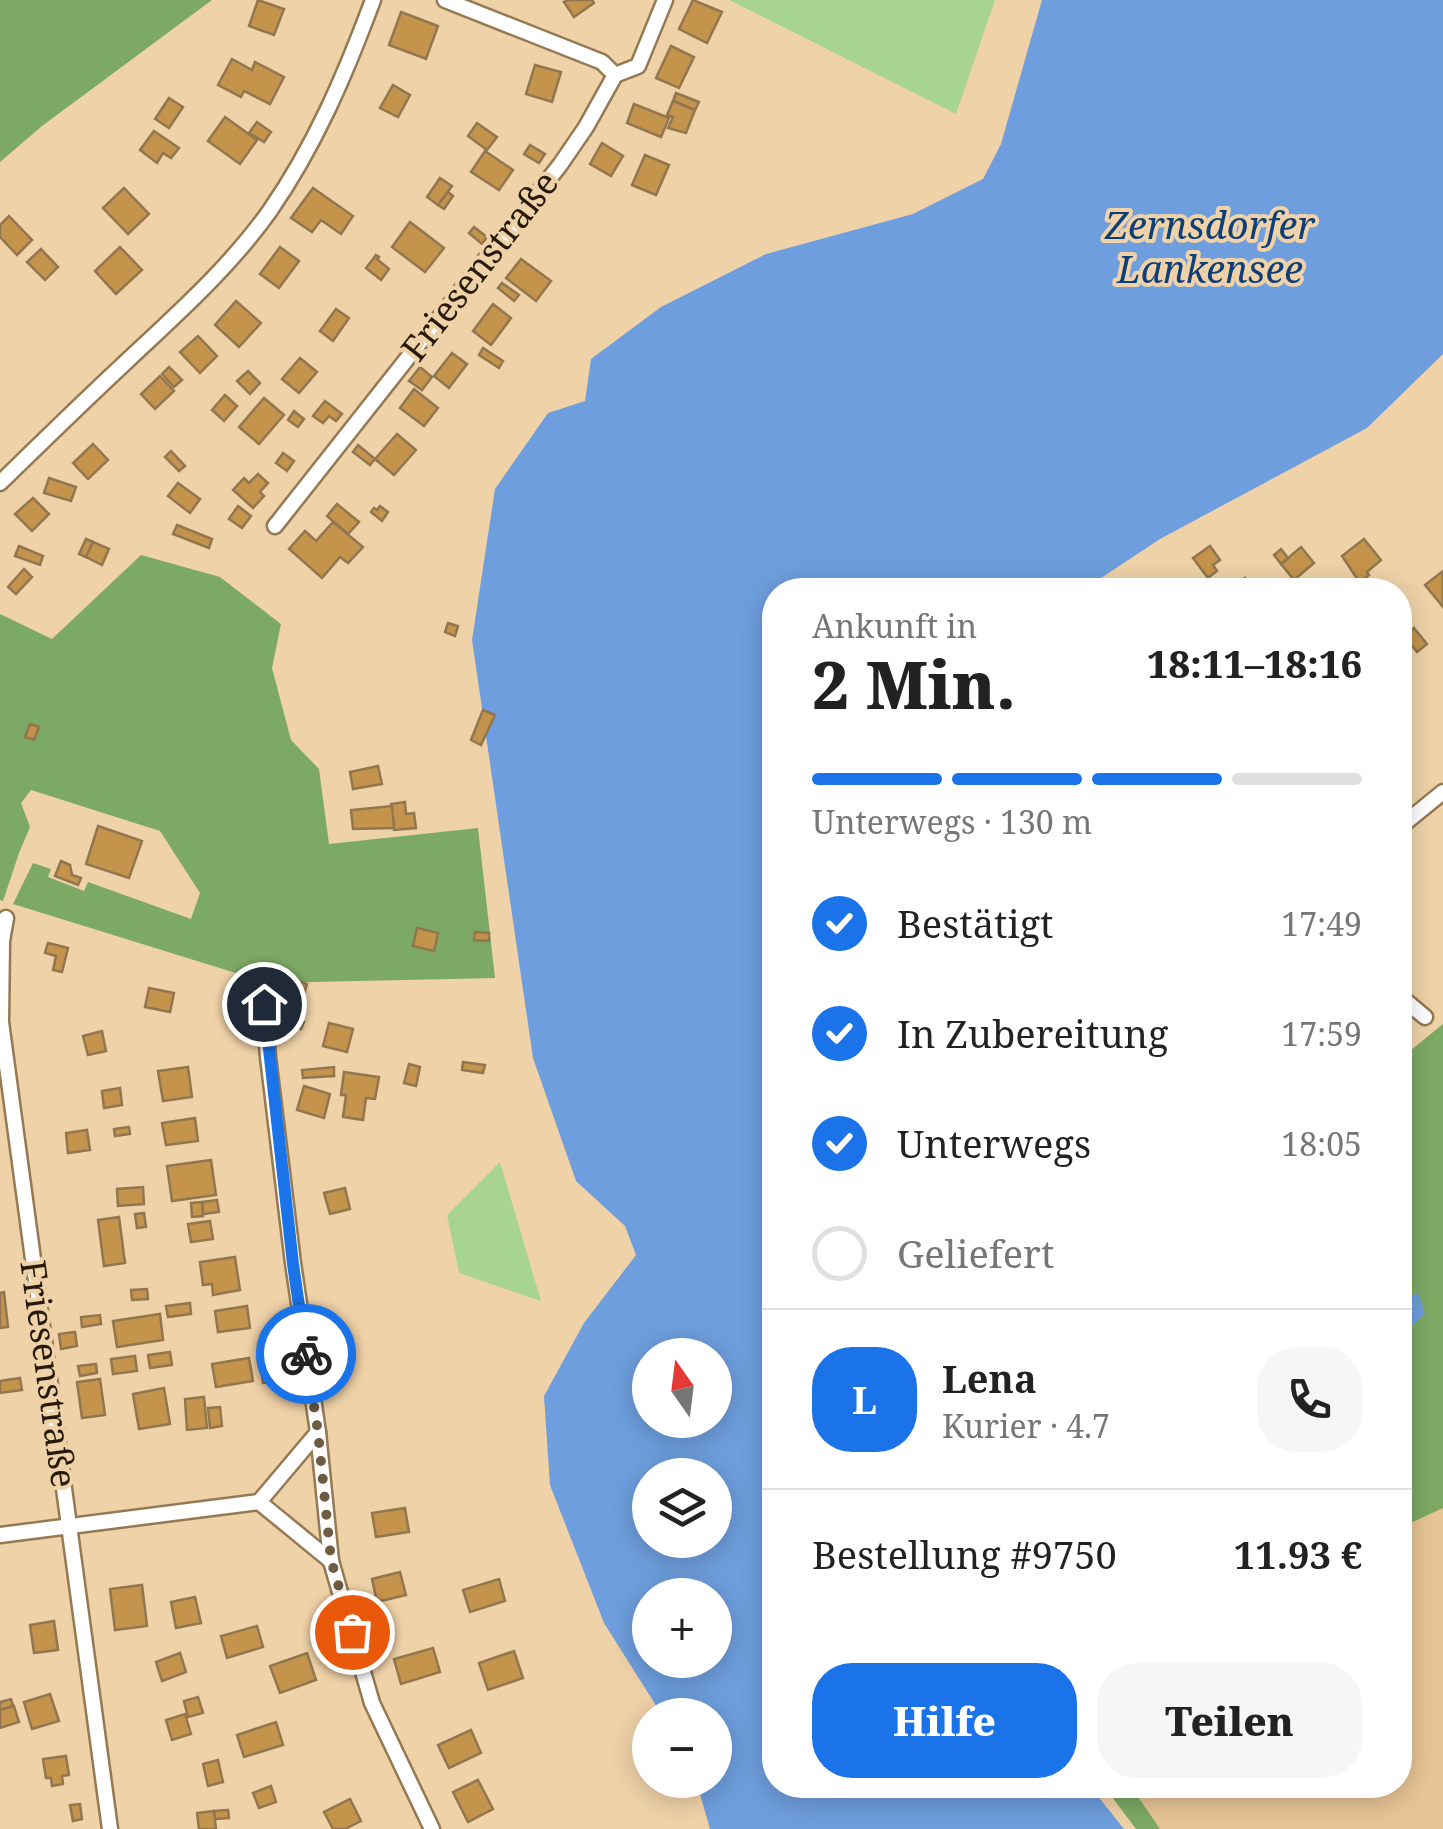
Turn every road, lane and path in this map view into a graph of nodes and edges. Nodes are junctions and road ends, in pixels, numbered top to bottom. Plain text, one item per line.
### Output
1 (373, 0) edge
2 (445, 0) edge
3 (666, 0) edge
4 (615, 74) junction
5 (0, 483) edge
6 (275, 526) dead end
7 (1443, 792) edge
8 (1412, 817) edge
9 (6, 918) dead end
10 (264, 1004) dead end
11 (1412, 1006) edge
12 (1425, 1016) dead end
13 (318, 1432) junction
14 (259, 1502) junction
15 (69, 1525) junction
16 (0, 1534) edge
17 (331, 1560) junction
18 (110, 1829) edge
19 (432, 1829) edge

1 - 5 street
2 - 4 street
3 - 4 street, Friesenstraße
4 - 6 street, Friesenstraße
7 - 8 street
9 - 15 street, Friesenstraße
10 - 13 street
11 - 12 street
13 - 14 street
13 - 17 street
14 - 15 street
14 - 17 street
15 - 16 street
15 - 18 street, Friesenstraße
17 - 19 street

